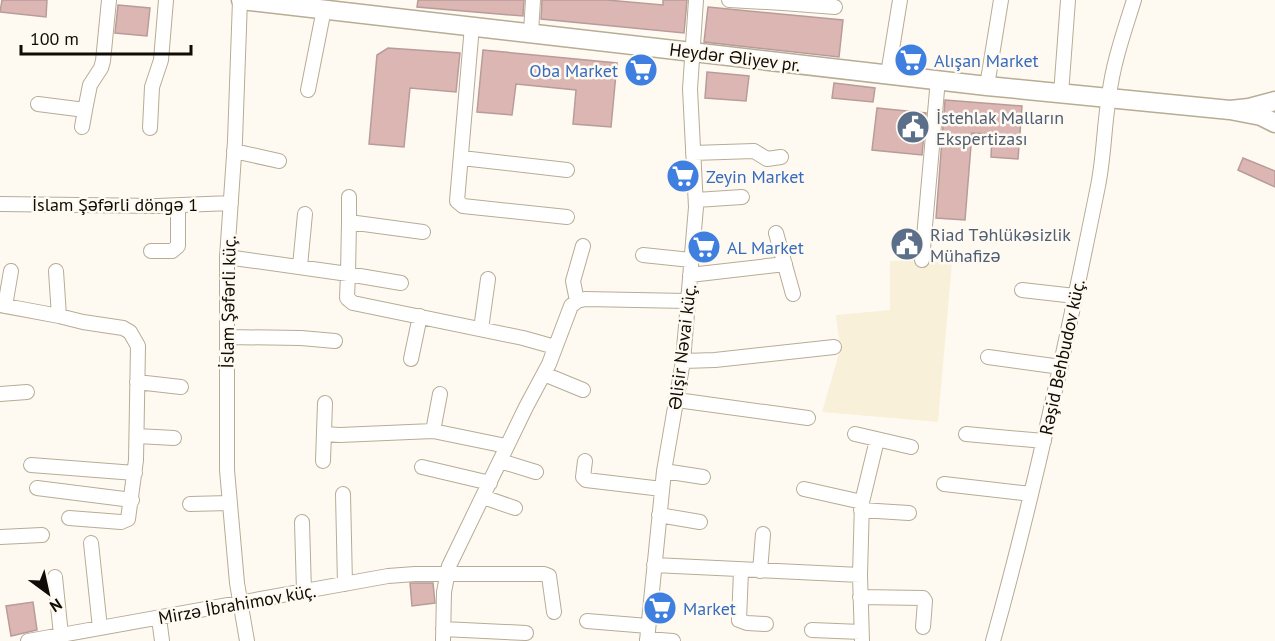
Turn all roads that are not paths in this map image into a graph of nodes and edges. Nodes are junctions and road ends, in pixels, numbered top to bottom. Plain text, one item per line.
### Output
1 (109, 0) edge
2 (166, 0) edge
3 (241, 0) edge
4 (533, 0) edge
5 (696, 0) edge
6 (729, 0) edge
7 (900, 0) edge
8 (1001, 0) edge
9 (1068, 0) edge
10 (1134, 0) edge
11 (783, 2) edge
12 (835, 8) dead end
13 (324, 9) junction
14 (472, 26) junction
15 (531, 32) junction
16 (691, 52) junction
17 (888, 74) junction
18 (938, 79) junction
19 (987, 86) junction
20 (308, 90) dead end
21 (1061, 94) junction
22 (1108, 98) junction
23 (1275, 101) edge
24 (38, 104) dead end
25 (85, 110) junction
26 (1230, 110) junction
27 (1275, 123) edge
28 (82, 127) dead end
29 (150, 128) dead end
30 (234, 151) junction
31 (693, 153) junction
32 (781, 157) dead end
33 (462, 158) junction
34 (279, 161) dead end
35 (567, 170) dead end
36 (349, 197) dead end
37 (742, 197) dead end
38 (696, 200) junction
39 (231, 203) junction
40 (0, 204) edge
41 (178, 206) junction
42 (305, 214) dead end
43 (567, 217) dead end
44 (349, 222) junction
45 (423, 232) dead end
46 (777, 233) dead end
47 (583, 246) dead end
48 (151, 251) dead end
49 (643, 255) dead end
50 (227, 257) junction
51 (691, 260) junction
52 (922, 260) dead end
53 (785, 264) junction
54 (300, 266) junction
55 (11, 271) dead end
56 (56, 271) dead end
57 (348, 274) junction
58 (690, 275) junction
59 (488, 279) dead end
60 (401, 283) dead end
61 (1022, 291) dead end
62 (793, 294) dead end
63 (1076, 296) junction
64 (576, 301) junction
65 (687, 301) junction
66 (3, 306) edge
67 (59, 316) junction
68 (420, 316) junction
69 (481, 329) junction
70 (227, 337) junction
71 (335, 341) dead end
72 (555, 347) junction
73 (834, 347) dead end
74 (988, 357) dead end
75 (411, 359) dead end
76 (683, 361) junction
77 (1061, 367) junction
78 (544, 374) junction
79 (137, 382) junction
80 (181, 387) dead end
81 (583, 390) dead end
82 (27, 392) dead end
83 (0, 394) edge
84 (440, 394) dead end
85 (676, 400) junction
86 (325, 402) dead end
87 (808, 418) dead end
88 (433, 430) junction
89 (324, 434) junction
90 (855, 434) dead end
91 (966, 434) dead end
92 (136, 436) junction
93 (174, 438) dead end
94 (877, 440) junction
95 (1044, 441) junction
96 (506, 446) junction
97 (911, 447) dead end
98 (323, 461) dead end
99 (500, 461) junction
100 (585, 461) dead end
101 (31, 465) dead end
102 (422, 467) dead end
103 (664, 471) junction
104 (536, 472) dead end
105 (135, 473) junction
106 (703, 477) dead end
107 (490, 483) junction
108 (944, 484) dead end
109 (37, 488) dead end
110 (662, 489) junction
111 (804, 489) dead end
112 (343, 494) dead end
113 (1031, 494) junction
114 (483, 497) junction
115 (132, 500) junction
116 (229, 502) junction
117 (190, 504) dead end
118 (861, 506) junction
119 (515, 508) dead end
120 (909, 513) dead end
121 (659, 516) junction
122 (69, 518) dead end
123 (302, 522) dead end
124 (700, 522) dead end
125 (763, 534) dead end
126 (42, 535) dead end
127 (0, 537) edge
128 (92, 543) dead end
129 (654, 565) junction
130 (741, 571) junction
131 (760, 571) junction
132 (446, 575) junction
133 (860, 575) junction
134 (55, 577) dead end
135 (345, 584) junction
136 (304, 592) junction
137 (860, 597) junction
138 (240, 603) junction
139 (554, 612) dead end
140 (159, 618) junction
141 (587, 621) dead end
142 (766, 624) dead end
143 (923, 627) dead end
144 (100, 628) junction
145 (813, 630) dead end
146 (526, 633) dead end
147 (443, 635) edge
148 (647, 635) edge
149 (862, 636) edge
150 (53, 638) edge
151 (28, 641) edge
152 (162, 641) edge
153 (247, 641) edge
154 (673, 641) edge
155 (993, 641) edge

1 - 25 street
2 - 29 street
3 - 13 main road, Heydər Əliyev pr.
3 - 30 street, İslam Şəfərli küç.
4 - 15 street
5 - 16 street, Əlişir Nəvai küç.
6 - 11 street
7 - 17 street
8 - 19 street
9 - 21 street
10 - 22 street, Rəşid Behbudov küç.
11 - 12 street
13 - 14 main road, Heydər Əliyev pr.
13 - 20 street
14 - 15 main road, Heydər Əliyev pr.
14 - 33 street
15 - 16 main road, Heydər Əliyev pr.
16 - 17 main road, Heydər Əliyev pr.
16 - 31 street, Əlişir Nəvai küç.
17 - 18 main road, Heydər Əliyev pr.
18 - 19 main road, Heydər Əliyev pr.
18 - 52 street
19 - 21 main road, Heydər Əliyev pr.
21 - 22 main road, Heydər Əliyev pr.
22 - 26 main road, Heydər Əliyev pr.
22 - 63 street, Rəşid Behbudov küç.
23 - 26 main road
24 - 25 street
25 - 28 street
26 - 27 main road
30 - 34 street
30 - 39 street, İslam Şəfərli küç.
31 - 32 street
31 - 38 street, Əlişir Nəvai küç.
33 - 35 street
33 - 43 street
36 - 44 street
37 - 38 street
38 - 51 street, Əlişir Nəvai küç.
39 - 41 street, İslam Şəfərli döngə 1
39 - 50 street, İslam Şəfərli küç.
40 - 41 street, İslam Şəfərli döngə 1
41 - 48 street
42 - 54 street
44 - 45 street
44 - 57 street
46 - 53 street
47 - 64 street
49 - 51 street
50 - 54 street
50 - 70 street, İslam Şəfərli küç.
51 - 58 street, Əlişir Nəvai küç.
53 - 58 street
53 - 62 street
54 - 57 street
55 - 66 street
56 - 67 street
57 - 60 street
57 - 68 street
58 - 65 street, Əlişir Nəvai küç.
59 - 69 street
61 - 63 street
63 - 77 street, Rəşid Behbudov küç.
64 - 65 street
64 - 72 street
65 - 76 street, Əlişir Nəvai küç.
66 - 67 street
67 - 79 street
68 - 69 street
68 - 75 street
69 - 72 street
70 - 71 street
70 - 116 street, İslam Şəfərli küç.
72 - 78 street
73 - 76 street
74 - 77 street
76 - 85 street, Əlişir Nəvai küç.
77 - 95 street, Rəşid Behbudov küç.
78 - 81 street
78 - 96 street
79 - 80 street
79 - 92 street
82 - 83 street
84 - 88 street
85 - 87 street
85 - 103 street, Əlişir Nəvai küç.
86 - 89 street
88 - 89 street
88 - 96 street
89 - 98 street
90 - 94 street
91 - 95 street
92 - 93 street
92 - 105 street
94 - 97 street
94 - 118 street
95 - 113 street, Rəşid Behbudov küç.
96 - 99 street
99 - 104 street
99 - 107 street
100 - 110 street
101 - 105 street
102 - 107 street
103 - 106 street
103 - 110 street, Əlişir Nəvai küç.
105 - 115 street
107 - 114 street
108 - 113 street
109 - 115 street
110 - 121 street, Əlişir Nəvai küç.
111 - 118 street
112 - 135 street
113 - 155 street, Rəşid Behbudov küç.
114 - 119 street
114 - 132 street
115 - 122 street
116 - 117 street
116 - 138 street, İslam Şəfərli küç.
118 - 120 street
118 - 133 street
121 - 124 street
121 - 129 street, Əlişir Nəvai küç.
123 - 136 street
125 - 131 street
126 - 127 street
128 - 144 street
129 - 130 street
129 - 148 street, Əlişir Nəvai küç.
130 - 131 street
130 - 142 street
131 - 133 street
132 - 135 street, Mirzə İbrahimov küç.
132 - 139 street, Mirzə İbrahimov küç.
132 - 147 street
133 - 137 street
134 - 150 street
135 - 136 street, Mirzə İbrahimov küç.
136 - 138 street, Mirzə İbrahimov küç.
137 - 143 street
137 - 149 street
138 - 140 street, Mirzə İbrahimov küç.
138 - 153 street, İslam Şəfərli küç.
140 - 144 street, Mirzə İbrahimov küç.
140 - 152 street
141 - 148 street
144 - 150 street, Mirzə İbrahimov küç.
145 - 149 street
146 - 147 street
148 - 154 street
150 - 151 street, Mirzə İbrahimov küç.

